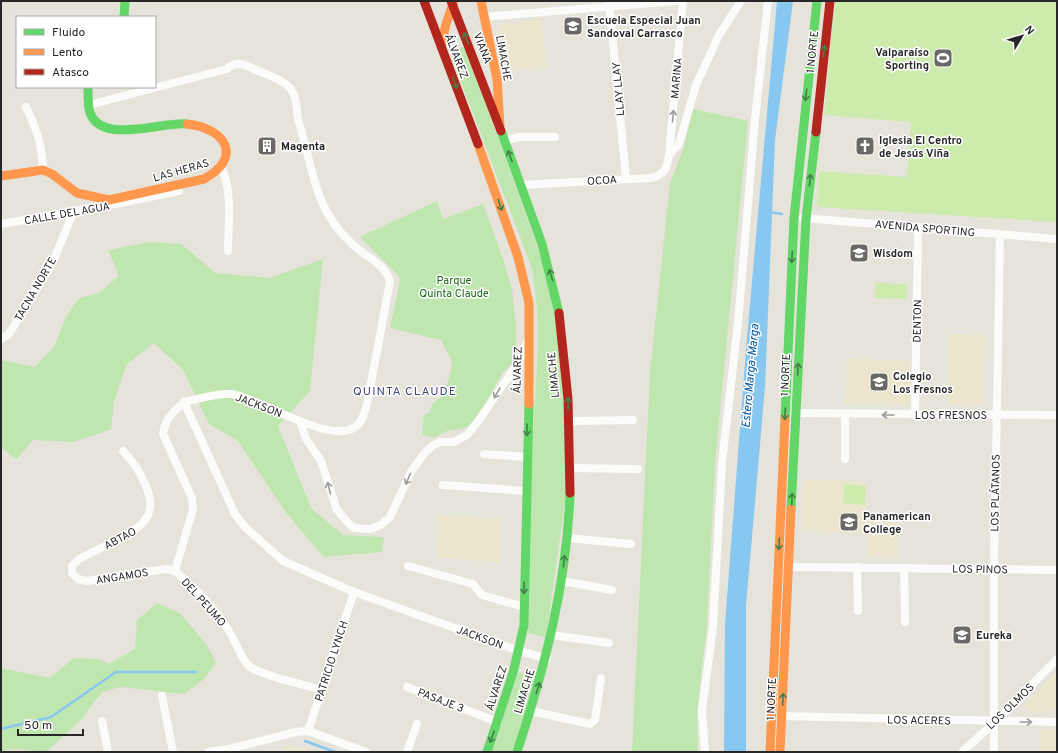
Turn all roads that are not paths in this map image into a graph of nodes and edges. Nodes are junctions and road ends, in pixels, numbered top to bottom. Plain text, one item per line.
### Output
1 (125, 1) edge
2 (424, 1) edge
3 (481, 1) edge
4 (676, 1) edge
5 (683, 1) edge
6 (741, 1) edge
7 (768, 1) edge
8 (817, 1) edge
9 (830, 1) edge
10 (453, 2) edge
11 (609, 4) edge
12 (124, 16) edge
13 (484, 17) junction
14 (441, 47) junction
15 (88, 88) edge
16 (89, 105) junction
17 (26, 107) dead end
18 (500, 127) junction
19 (555, 137) dead end
20 (505, 141) junction
21 (669, 155) junction
22 (222, 169) junction
23 (43, 170) junction
24 (1, 176) edge
25 (626, 178) junction
26 (521, 185) junction
27 (179, 191) dead end
28 (128, 199) junction
29 (72, 213) junction
30 (794, 218) junction
31 (806, 219) junction
32 (1, 224) edge
33 (918, 227) junction
34 (1000, 235) junction
35 (1057, 239) edge
36 (228, 251) dead end
37 (530, 335) junction
38 (1, 339) edge
39 (184, 402) junction
40 (795, 413) junction
41 (845, 415) junction
42 (915, 415) junction
43 (997, 415) junction
44 (1057, 415) edge
45 (633, 420) dead end
46 (300, 421) junction
47 (569, 421) junction
48 (123, 451) dead end
49 (484, 454) dead end
50 (527, 457) junction
51 (845, 459) dead end
52 (570, 468) junction
53 (638, 469) dead end
54 (443, 485) dead end
55 (526, 491) junction
56 (567, 538) junction
57 (631, 544) dead end
58 (408, 566) dead end
59 (790, 567) junction
60 (857, 567) junction
61 (904, 568) junction
62 (994, 569) junction
63 (1057, 570) edge
64 (175, 571) junction
65 (72, 573) joint
66 (562, 581) junction
67 (612, 590) dead end
68 (354, 592) junction
69 (524, 607) junction
70 (858, 611) dead end
71 (905, 622) dead end
72 (552, 635) junction
73 (609, 643) dead end
74 (520, 651) junction
75 (547, 659) junction
76 (1057, 659) edge
77 (601, 678) dead end
78 (407, 687) dead end
79 (321, 690) junction
80 (162, 696) dead end
81 (531, 711) junction
82 (782, 716) junction
83 (102, 721) dead end
84 (498, 722) junction
85 (995, 722) junction
86 (1057, 722) edge
87 (416, 724) dead end
88 (308, 731) junction
89 (233, 750) edge
90 (108, 752) edge
91 (173, 752) edge
92 (209, 752) edge
93 (366, 752) edge
94 (407, 752) edge
95 (487, 752) edge
96 (517, 752) edge
97 (705, 752) edge
98 (770, 752) edge
99 (780, 752) edge
100 (962, 752) edge
101 (994, 752) edge

1 - 12 main road
2 - 14 main road, ÁLVAREZ
3 - 13 main road, LIMACHE
4 - 11 street
21 -> 5 street, MARINA
6 - 21 street
7 - 97 street
8 -> 30 main road, 1 NORTE
31 -> 9 main road, 1 NORTE
10 - 14 main road
18 -> 10 main road, VIANA
11 - 13 street
11 - 25 street, LLAY LLAY
13 - 18 main road, LIMACHE
14 -> 37 main road, ÁLVAREZ
15 - 16 main road, LAS HERAS
16 - 22 main road, LAS HERAS
16 - 46 street, JACKSON
17 - 23 street
18 - 20 main road, LIMACHE
19 - 20 street
26 -> 20 main road, LIMACHE
21 - 25 street, OCOA
22 - 28 main road, LAS HERAS
22 - 36 street
23 - 24 main road
23 - 28 main road, LAS HERAS
25 - 26 street, OCOA
47 -> 26 main road, LIMACHE
27 - 28 street, LAS HERAS
28 - 29 street, CALLE DEL AGUA
29 - 32 street, CALLE DEL AGUA
29 - 38 street, TACNA NORTE
30 - 31 street, AVENIDA SPORTING
30 -> 98 main road, 1 NORTE
31 - 33 street, AVENIDA SPORTING
40 -> 31 main road, 1 NORTE
33 - 34 street, AVENIDA SPORTING
33 - 42 street, DENTON
34 - 35 street, AVENIDA SPORTING
34 - 43 street, LOS PLÁTANOS
37 -> 46 street
37 -> 50 main road, ÁLVAREZ
39 - 46 street, JACKSON
39 - 64 street, DEL PEUMO
39 - 68 street, JACKSON
40 - 41 street, LOS FRESNOS
59 -> 40 main road, 1 NORTE
42 -> 41 street, LOS FRESNOS
41 - 51 street
42 - 43 street, LOS FRESNOS
43 - 44 street, LOS FRESNOS
43 - 62 street, LOS PLÁTANOS
45 - 47 street
47 - 52 main road, LIMACHE
48 - 65 street, ABTAO
49 - 50 street
50 - 55 main road, ÁLVAREZ
52 - 53 street
52 - 56 main road, LIMACHE
54 - 55 street
55 -> 69 main road, ÁLVAREZ
56 - 57 street
66 -> 56 main road, LIMACHE
58 - 69 street
59 - 60 street, LOS PINOS
82 -> 59 main road, 1 NORTE
60 - 61 street, LOS PINOS
60 - 70 street
61 - 62 street, LOS PINOS
61 - 71 street
62 - 63 street, LOS PINOS
62 - 85 street, LOS PLÁTANOS
64 - 65 street, ANGAMOS
64 - 79 street, DEL PEUMO
66 - 67 street
66 - 72 main road, LIMACHE
68 - 74 street, JACKSON
68 - 79 street, PATRICIO LYNCH
69 - 74 main road, ÁLVAREZ
72 - 73 street
72 - 75 main road, LIMACHE
74 - 75 street, JACKSON
74 - 84 main road, ÁLVAREZ
81 -> 75 main road, LIMACHE
76 - 85 street, LOS OLMOS
77 - 81 street
78 - 84 street, PASAJE 3
79 - 88 street, PATRICIO LYNCH
80 - 91 street
81 - 96 main road, LIMACHE
82 - 85 street, LOS ACERES
82 - 99 main road, 1 NORTE
83 - 90 street
84 -> 95 main road, ÁLVAREZ
85 -> 86 street, LOS ACERES
85 - 100 street, LOS OLMOS
85 - 101 street, LOS PLÁTANOS
87 - 94 street
88 - 89 street
88 - 93 street
89 - 92 street

